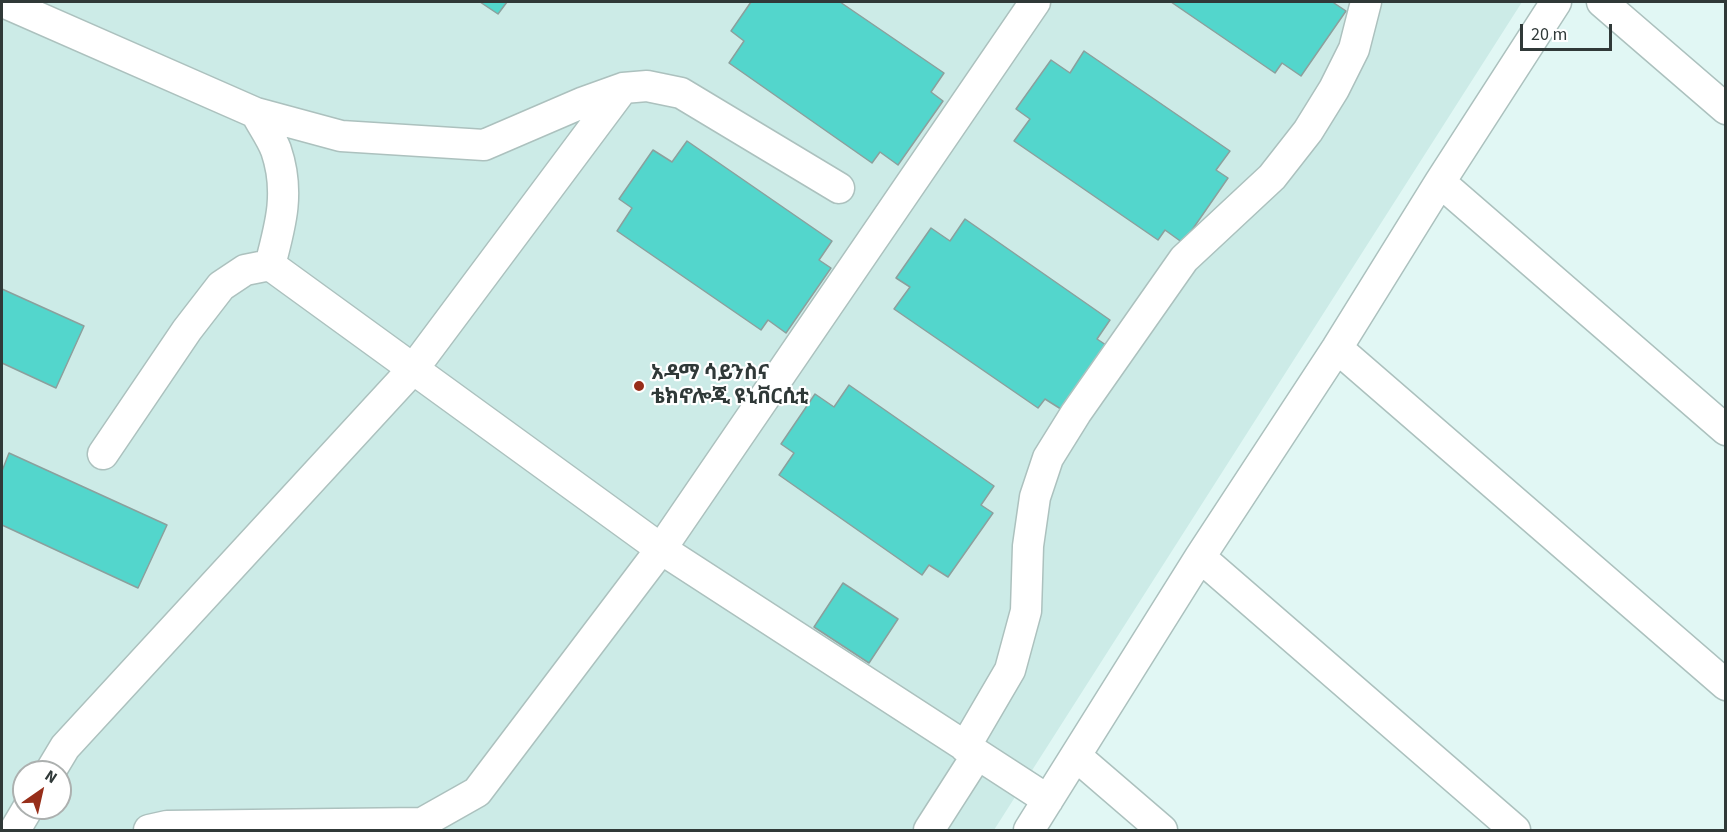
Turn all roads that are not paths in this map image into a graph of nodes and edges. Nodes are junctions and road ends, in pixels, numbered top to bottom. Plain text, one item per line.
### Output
1 (3, 2) edge
2 (1035, 2) edge
3 (1366, 2) edge
4 (1556, 2) edge
5 (1602, 2) edge
6 (623, 88) junction
7 (1725, 109) edge
8 (256, 113) junction
9 (1440, 182) junction
10 (839, 188) dead end
11 (270, 265) junction
12 (1337, 348) junction
13 (414, 368) junction
14 (1725, 430) edge
15 (103, 454) dead end
16 (661, 549) junction
17 (1200, 557) junction
18 (1725, 686) edge
19 (971, 751) junction
20 (1076, 756) junction
21 (57, 760) edge
22 (1048, 800) junction
23 (2, 827) edge
24 (13, 831) edge
25 (149, 831) edge
26 (928, 831) edge
27 (1029, 831) edge
28 (1162, 831) edge
29 (1515, 831) edge

1 - 8 street
2 - 16 street
3 - 19 street
4 - 9 street
5 - 7 street
6 - 8 street
6 - 10 street
6 - 13 street
8 - 11 street
9 - 12 street
9 - 14 street
11 - 13 street
11 - 15 street
12 - 17 street
12 - 18 street
13 - 16 street
13 - 21 street
16 - 19 street
16 - 25 street
17 - 20 street
17 - 29 street
19 - 22 street
19 - 26 street
20 - 22 street
20 - 28 street
22 - 27 street
23 - 24 street

